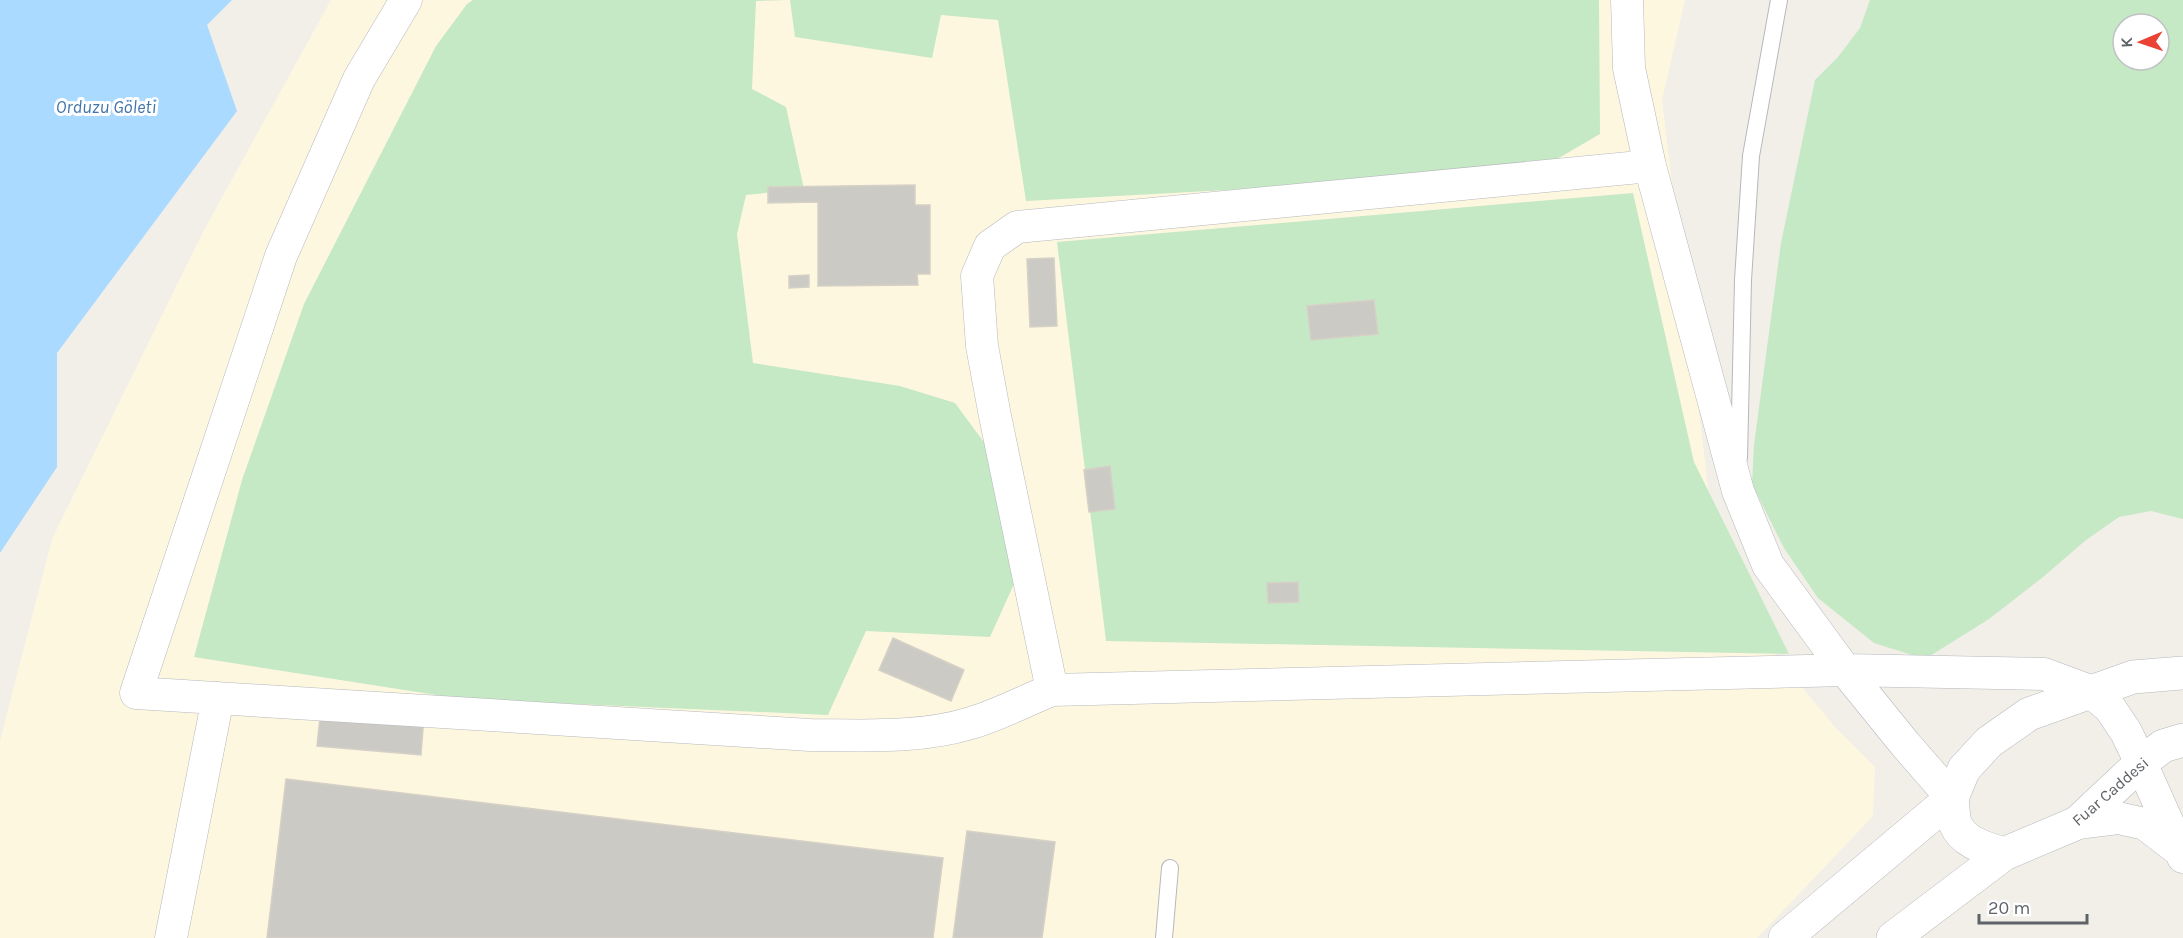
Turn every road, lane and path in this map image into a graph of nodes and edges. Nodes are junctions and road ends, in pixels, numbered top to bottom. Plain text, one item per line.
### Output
1 (406, 0) edge
2 (1627, 0) edge
3 (1779, 0) edge
4 (1650, 166) junction
5 (1738, 491) junction
6 (1845, 670) junction
7 (2183, 673) edge
8 (1052, 690) junction
9 (2090, 691) junction
10 (218, 698) junction
11 (2183, 740) edge
12 (2141, 763) junction
13 (1952, 798) junction
14 (2077, 823) junction
15 (2004, 854) junction
16 (2182, 855) edge
17 (1170, 868) dead end
18 (171, 938) edge
19 (1164, 938) edge
20 (1785, 938) edge
21 (1893, 938) edge

1 - 10 street
2 - 4 street
3 - 5 lane
4 - 5 street
4 - 8 street
5 - 6 street
6 - 8 street
6 - 9 street
6 - 13 street
7 - 9 street
8 - 10 street
9 - 12 street
9 - 13 street
10 - 18 street
11 - 12 street, Fuar Caddesi
12 - 14 street, Fuar Caddesi
12 - 16 street
13 - 15 street
13 - 20 street
14 - 15 street, Fuar Caddesi
14 - 16 street
15 - 21 street, Fuar Caddesi
17 - 19 lane

